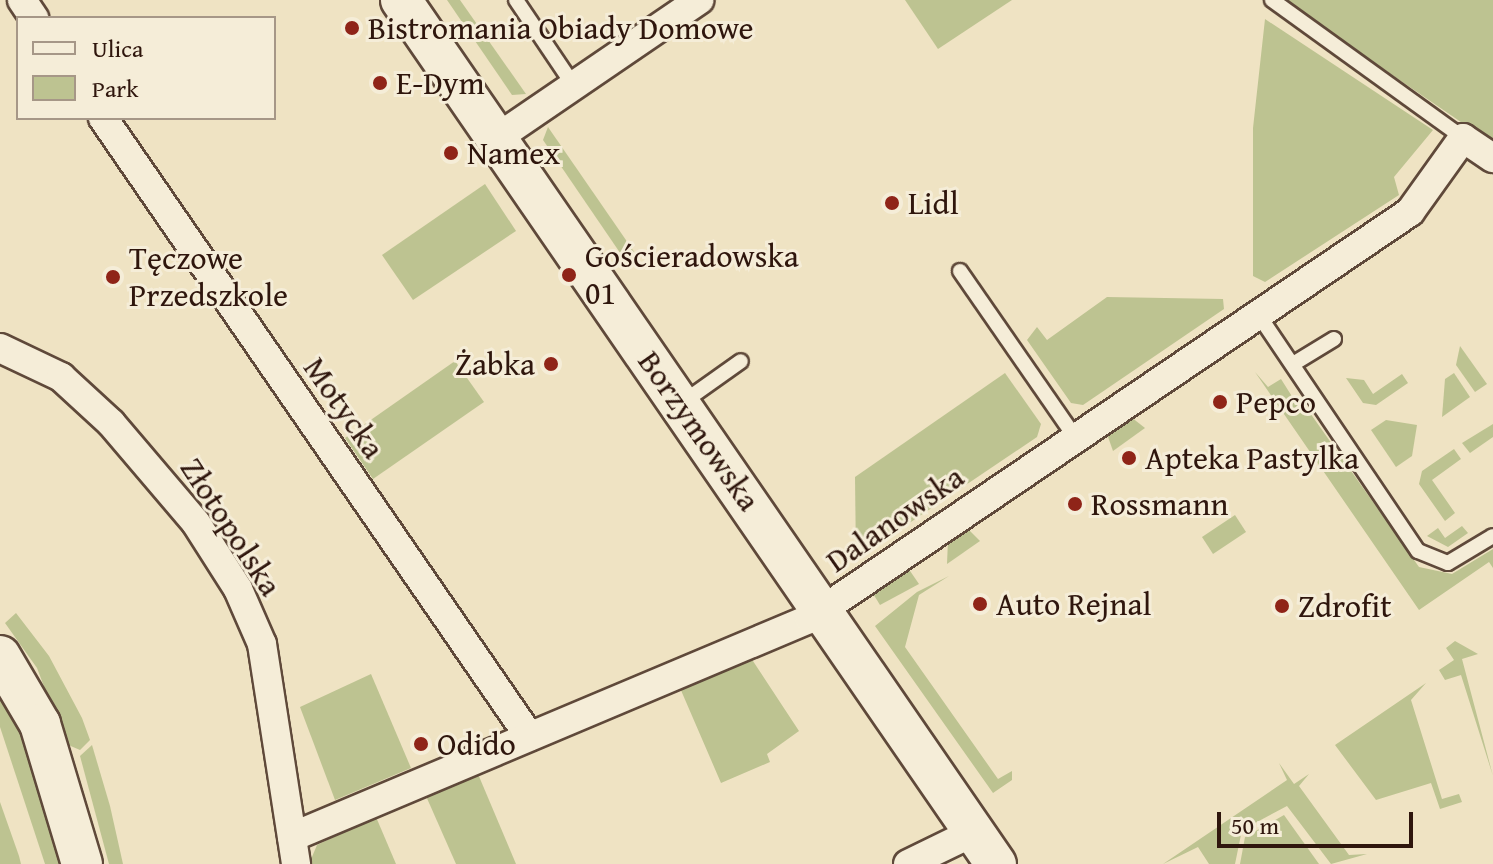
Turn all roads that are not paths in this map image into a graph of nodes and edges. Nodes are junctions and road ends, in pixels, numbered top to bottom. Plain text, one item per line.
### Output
1 (516, 0) edge
2 (699, 0) edge
3 (1272, 0) edge
4 (404, 1) edge
5 (574, 86) junction
6 (104, 120) edge
7 (497, 138) junction
8 (1463, 138) junction
9 (1493, 158) edge
10 (960, 271) dead end
11 (1258, 314) junction
12 (1334, 339) dead end
13 (0, 348) edge
14 (741, 361) dead end
15 (1293, 364) junction
16 (681, 404) junction
17 (1075, 437) junction
18 (1493, 536) edge
19 (822, 611) junction
20 (0, 656) edge
21 (529, 736) junction
22 (985, 848) edge
23 (294, 851) edge
24 (82, 864) edge
25 (908, 864) edge

1 - 5 lane
2 - 5 street
3 - 8 lane
4 - 7 street, Borzymowska
5 - 7 street
6 - 21 street, Motycka
7 - 16 street, Borzymowska
8 - 9 street
8 - 11 street, Dalanowska
10 - 17 lane
11 - 15 lane
11 - 17 street, Dalanowska
12 - 15 lane
13 - 23 street, Złotopolska
14 - 16 lane
15 - 18 lane
16 - 19 street, Borzymowska
17 - 19 street, Dalanowska
19 - 21 street, Dalanowska
19 - 22 street, Borzymowska
20 - 24 street
21 - 23 street, Dalanowska
22 - 25 street

